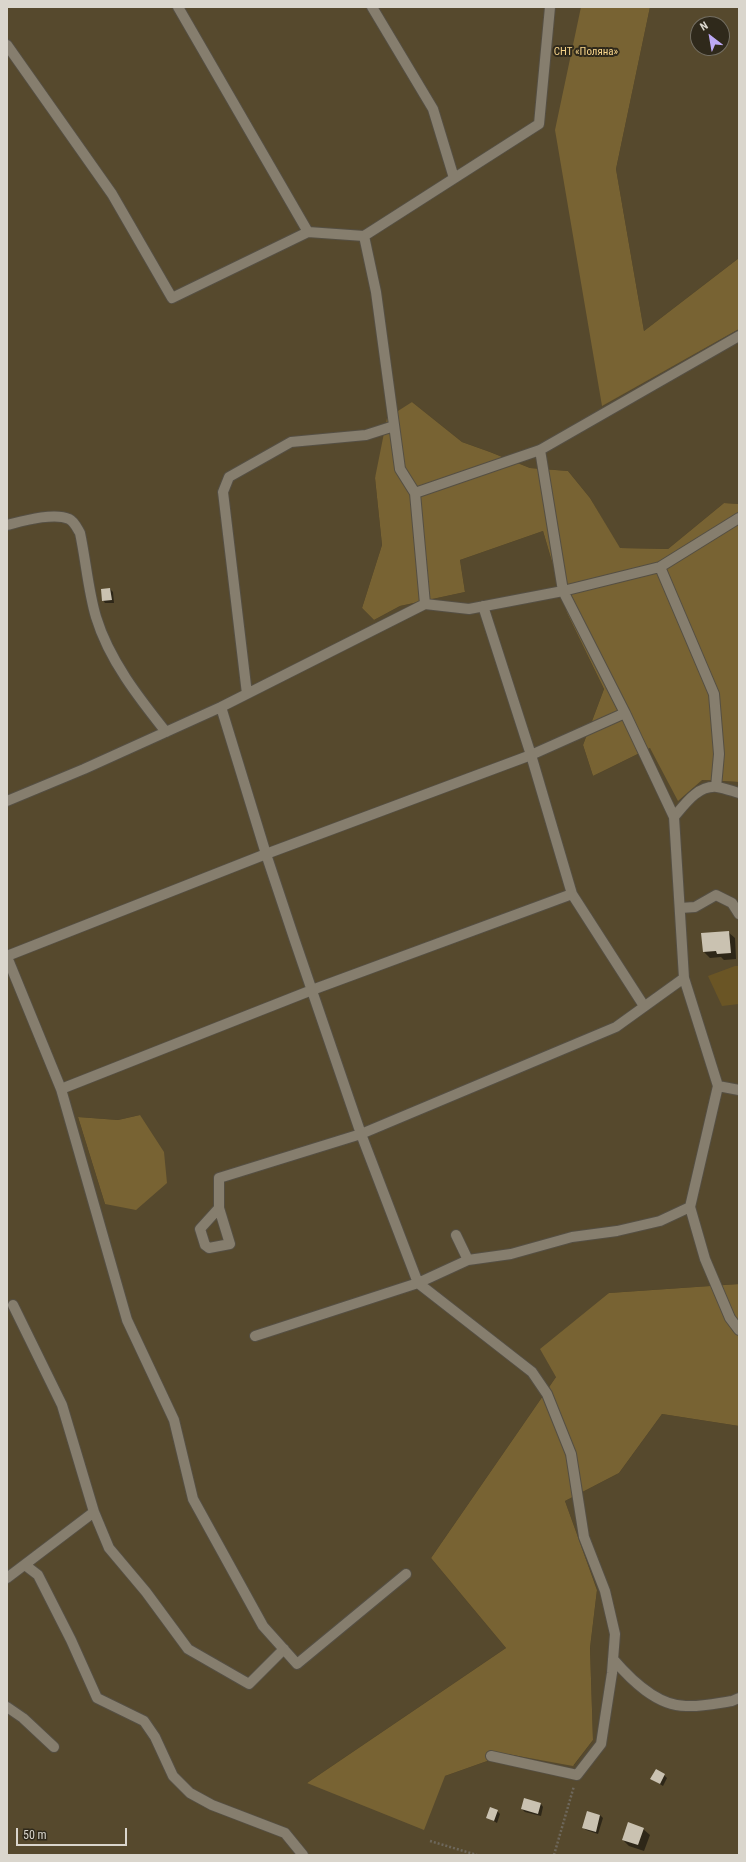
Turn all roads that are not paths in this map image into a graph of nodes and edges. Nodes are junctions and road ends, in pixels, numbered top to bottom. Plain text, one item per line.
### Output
1 (178, 7) edge
2 (372, 7) edge
3 (550, 7) edge
4 (7, 45) edge
5 (454, 178) junction
6 (308, 232) junction
7 (364, 236) junction
8 (739, 336) edge
9 (394, 426) junction
10 (540, 450) junction
11 (415, 493) junction
12 (739, 518) edge
13 (7, 525) edge
14 (660, 567) junction
15 (563, 591) junction
16 (426, 604) junction
17 (483, 606) junction
18 (247, 694) junction
19 (221, 707) junction
20 (625, 713) junction
21 (166, 732) junction
22 (531, 755) junction
23 (716, 787) junction
24 (739, 793) edge
25 (7, 801) edge
26 (674, 817) junction
27 (266, 854) junction
28 (572, 894) junction
29 (680, 908) junction
30 (739, 914) edge
31 (7, 956) edge
32 (684, 978) junction
33 (312, 990) junction
34 (644, 1006) junction
35 (718, 1086) junction
36 (61, 1089) junction
37 (739, 1090) edge
38 (361, 1134) junction
39 (690, 1207) junction
40 (219, 1208) dead end
41 (456, 1235) dead end
42 (468, 1260) junction
43 (418, 1283) junction
44 (13, 1305) dead end
45 (739, 1330) edge
46 (255, 1336) dead end
47 (94, 1512) junction
48 (25, 1565) junction
49 (8, 1574) edge
50 (406, 1574) dead end
51 (284, 1650) junction
52 (613, 1659) junction
53 (739, 1698) edge
54 (7, 1707) edge
55 (54, 1747) dead end
56 (491, 1756) dead end
57 (303, 1855) edge

1 - 6 street
2 - 5 street
3 - 5 street
4 - 6 street
5 - 7 street
6 - 7 street
7 - 9 street
8 - 10 street
9 - 11 street
9 - 18 street
10 - 11 street
10 - 15 street
11 - 16 street
12 - 14 street
13 - 21 street
14 - 15 street
14 - 23 street
15 - 17 street
15 - 20 street
16 - 17 street
16 - 18 street
17 - 22 street
18 - 19 street
19 - 21 street
19 - 27 street
20 - 22 street
20 - 26 street
21 - 25 street
22 - 27 street
22 - 28 street
23 - 24 street
23 - 26 street
26 - 29 street
27 - 31 street
27 - 33 street
28 - 33 street
28 - 34 street
29 - 30 street
29 - 32 street
31 - 36 street
32 - 34 street
32 - 35 street
33 - 36 street
33 - 38 street
34 - 38 street
35 - 37 street
35 - 39 street
36 - 51 street
38 - 40 street
38 - 43 street
39 - 42 street
39 - 45 street
41 - 42 street
42 - 43 street
43 - 46 street
43 - 52 street
44 - 47 street
47 - 48 street
47 - 51 street
48 - 49 street
48 - 57 street
50 - 51 street
52 - 53 street
52 - 56 street
54 - 55 street

